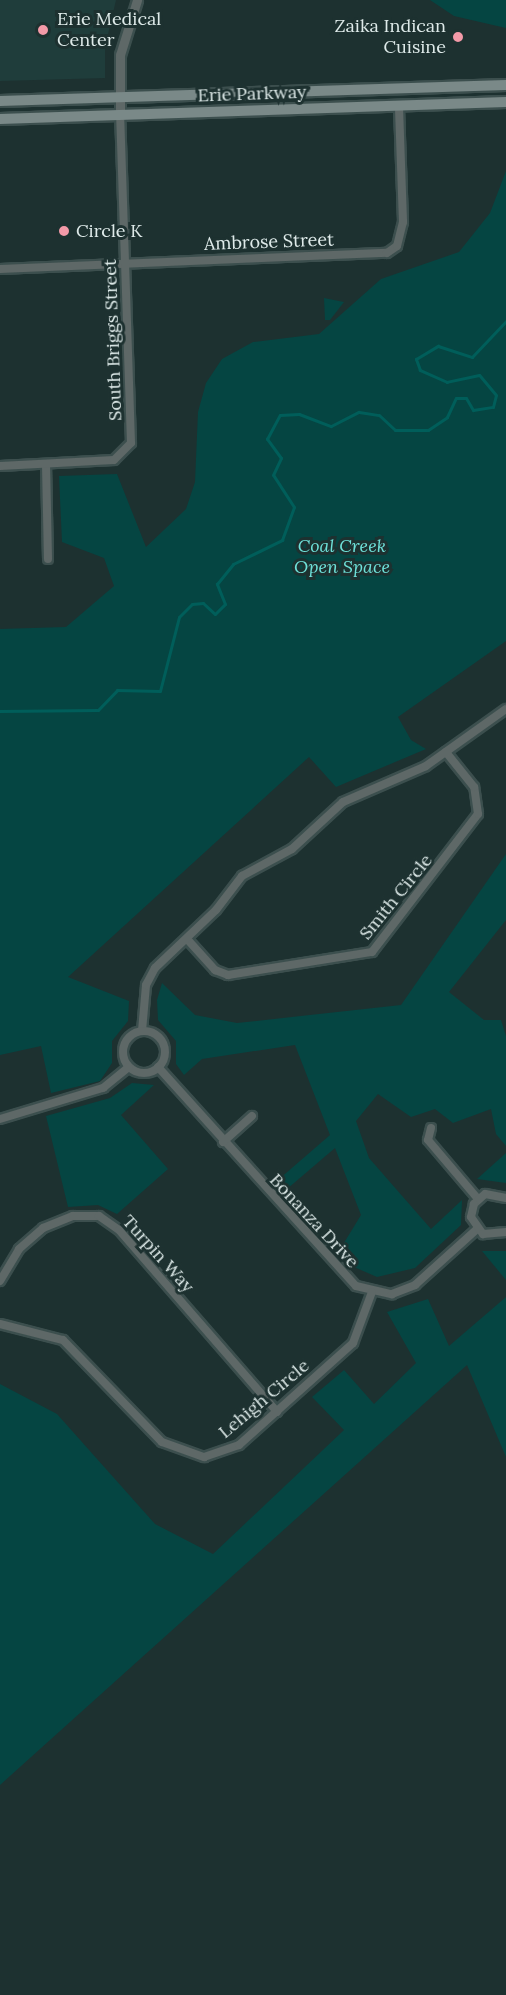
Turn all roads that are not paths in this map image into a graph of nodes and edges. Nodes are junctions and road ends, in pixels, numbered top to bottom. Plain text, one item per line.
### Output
1 (137, 0) edge
2 (506, 85) edge
3 (119, 97) junction
4 (0, 101) edge
5 (506, 102) edge
6 (399, 106) junction
7 (120, 115) junction
8 (0, 119) edge
9 (126, 263) junction
10 (0, 269) edge
11 (46, 465) junction
12 (0, 466) edge
13 (48, 559) dead end
14 (506, 709) edge
15 (446, 752) junction
16 (187, 939) junction
17 (142, 1031) junction
18 (129, 1067) junction
19 (158, 1067) junction
20 (252, 1116) dead end
21 (0, 1119) edge
22 (431, 1128) dead end
23 (225, 1144) junction
24 (506, 1198) edge
25 (478, 1199) junction
26 (477, 1229) junction
27 (506, 1232) edge
28 (0, 1281) edge
29 (372, 1292) junction
30 (0, 1324) edge
31 (277, 1412) junction

1 - 3 street
2 - 3 main road, Erie Parkway
3 - 4 main road, Erie Parkway
3 - 7 street
5 - 6 main road, Erie Parkway
6 - 7 main road, Erie Parkway
6 - 9 street, Ambrose Street
7 - 8 main road, Erie Parkway
7 - 9 street, South Briggs Street
9 - 10 street, Ambrose Street
9 - 11 street, South Briggs Street
11 - 12 street
11 - 13 street
14 - 15 street
15 - 16 street
15 - 16 street, Smith Circle
16 - 17 street
17 - 18 street
17 - 19 street
18 - 19 street
18 - 21 street
19 - 23 street
20 - 23 street
22 - 25 street
23 - 29 street, Bonanza Drive
24 - 25 street
25 - 26 street
26 - 27 street
26 - 29 street
28 - 31 street, Turpin Way
29 - 31 street, Lehigh Circle
30 - 31 street, Lehigh Circle

